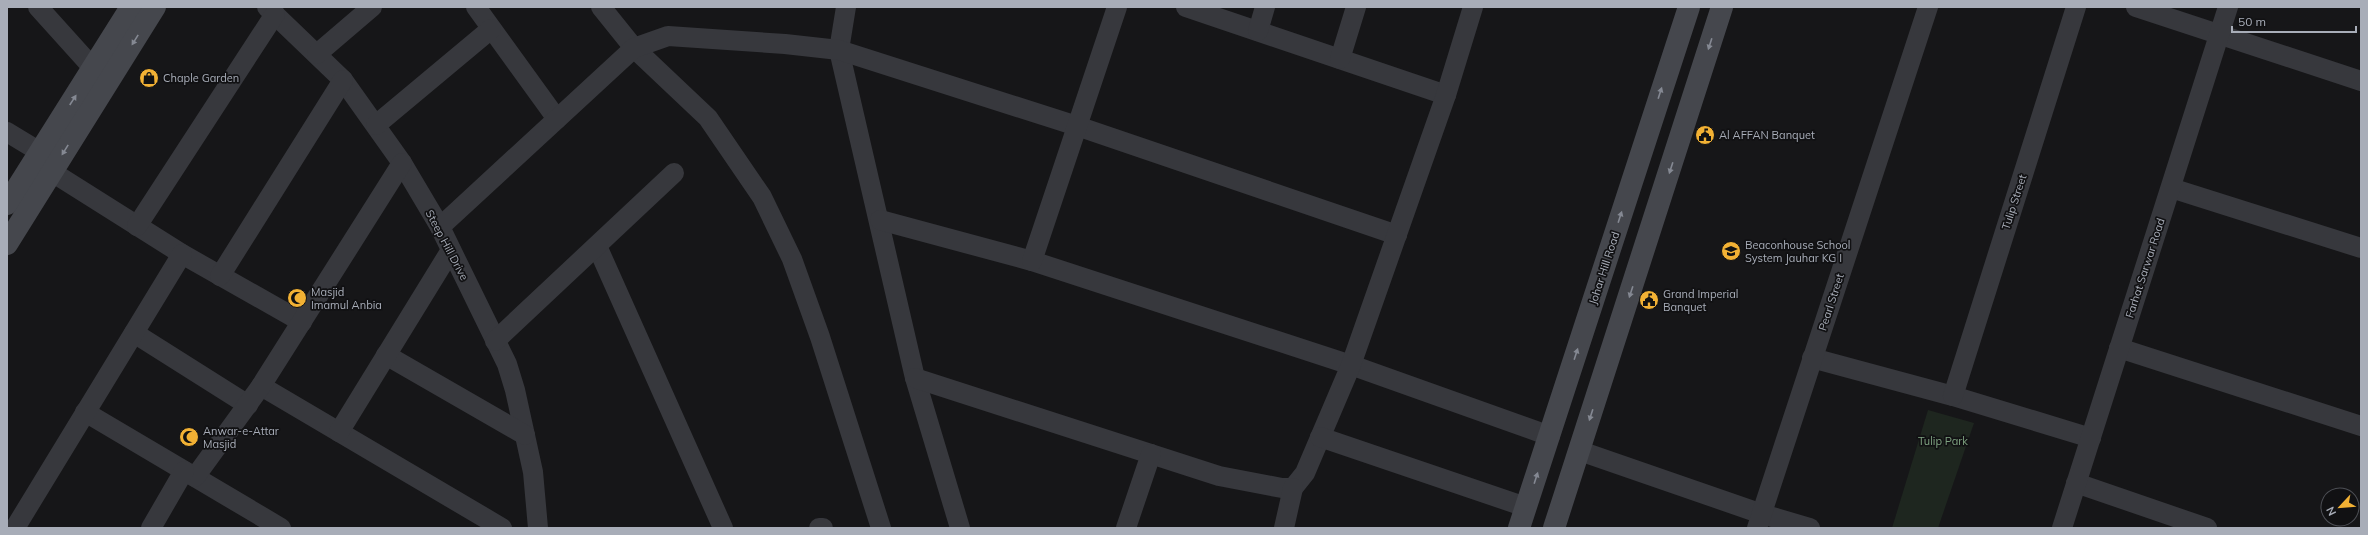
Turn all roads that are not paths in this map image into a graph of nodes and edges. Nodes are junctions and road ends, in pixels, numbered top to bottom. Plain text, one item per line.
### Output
1 (38, 7) edge
2 (155, 7) edge
3 (372, 7) edge
4 (476, 7) edge
5 (601, 7) edge
6 (846, 7) edge
7 (1117, 7) edge
8 (1186, 7) edge
9 (1265, 7) edge
10 (1356, 7) edge
11 (1473, 7) edge
12 (1688, 7) edge
13 (1722, 7) edge
14 (1928, 7) edge
15 (2076, 7) edge
16 (2136, 7) edge
17 (2228, 7) edge
18 (126, 9) edge
19 (271, 10) edge
20 (491, 29) junction
21 (1258, 31) junction
22 (2220, 35) junction
23 (634, 48) junction
24 (839, 50) junction
25 (317, 54) junction
26 (1340, 59) junction
27 (93, 68) junction
28 (343, 80) junction
29 (2361, 81) edge
30 (1446, 95) junction
31 (557, 119) junction
32 (376, 125) junction
33 (1077, 126) junction
34 (7, 132) edge
35 (40, 152) junction
36 (402, 163) junction
37 (52, 172) junction
38 (674, 173) dead end
39 (2171, 188) junction
40 (7, 204) edge
41 (880, 220) junction
42 (137, 226) junction
43 (440, 227) junction
44 (1397, 234) junction
45 (7, 244) edge
46 (597, 246) junction
47 (2361, 248) edge
48 (451, 250) junction
49 (182, 254) junction
50 (1032, 260) junction
51 (220, 276) junction
52 (302, 322) junction
53 (134, 333) junction
54 (496, 341) junction
55 (2119, 348) junction
56 (386, 356) junction
57 (1812, 358) junction
58 (1351, 366) junction
59 (915, 378) junction
60 (262, 386) junction
61 (1952, 396) junction
62 (248, 405) junction
63 (85, 412) junction
64 (2361, 426) edge
65 (339, 432) junction
66 (525, 435) junction
67 (1320, 436) junction
68 (1550, 436) junction
69 (2091, 438) junction
70 (1580, 451) junction
71 (1151, 454) junction
72 (190, 474) junction
73 (2076, 483) junction
74 (1293, 488) junction
75 (1526, 507) junction
76 (1759, 521) edge
77 (15, 528) edge
78 (151, 528) edge
79 (281, 528) edge
80 (502, 528) edge
81 (538, 528) edge
82 (723, 528) edge
83 (819, 528) edge
84 (823, 528) edge
85 (881, 528) edge
86 (960, 528) edge
87 (1126, 528) edge
88 (1284, 528) edge
89 (1519, 528) edge
90 (1554, 528) edge
91 (1810, 528) edge
92 (2062, 528) edge
93 (2207, 528) edge

1 - 27 street
2 -> 37 street
3 - 25 street
4 - 20 street
5 - 23 street
6 - 24 street
7 - 33 street
8 - 21 street
9 - 21 street
10 - 26 street
11 - 30 street
68 -> 12 street, Johar Hill Road
13 -> 70 street
14 - 57 street, Pearl Street
15 - 61 street, Tulip Street
16 - 22 street
17 - 22 street, Farhat Sarwar Road
18 - 27 street
19 - 25 street, Steep Hill Drive
19 - 42 street
20 - 31 street
20 - 32 street
21 - 26 street
22 - 29 street
22 - 39 street, Farhat Sarwar Road
23 - 24 street
23 - 31 street
23 - 85 street
24 - 33 street
24 - 41 street
25 - 28 street, Steep Hill Drive
26 - 30 street
35 -> 27 street
28 - 32 street, Steep Hill Drive
28 - 51 street
30 - 44 street
31 - 43 street
32 - 36 street, Steep Hill Drive
33 - 44 street
33 - 50 street
34 - 35 street
35 - 40 street
36 - 43 street, Steep Hill Drive
36 - 52 street
37 - 42 street
37 - 45 street
38 - 46 street
39 - 47 street
39 - 55 street, Farhat Sarwar Road
41 - 50 street
41 - 59 street
42 - 49 street
43 - 48 street, Steep Hill Drive
44 - 58 street
46 - 54 street
46 - 82 street
48 - 54 street, Steep Hill Drive
48 - 56 street
49 - 51 street
49 - 53 street
50 - 58 street
51 - 52 street
52 - 60 street
53 - 62 street
53 - 63 street
54 - 66 street, Steep Hill Drive
55 - 64 street
55 - 69 street, Farhat Sarwar Road
56 - 65 street
56 - 66 street
57 - 61 street
57 - 76 street, Pearl Street
58 - 67 street
58 - 68 street
59 - 71 street
59 - 86 street
60 - 62 street
60 - 65 street
61 - 69 street
62 - 72 street
63 - 72 street
63 - 77 street
65 - 80 street
66 - 81 street, Steep Hill Drive
67 - 74 street
67 - 75 street
75 -> 68 street, Johar Hill Road
69 - 73 street, Farhat Sarwar Road
70 - 76 street
70 - 90 street
71 - 74 street
71 - 87 street
72 - 78 street
72 - 79 street
73 - 92 street, Farhat Sarwar Road
73 - 93 street
74 - 88 street
75 - 89 street, Johar Hill Road
76 - 91 street
83 - 84 street

